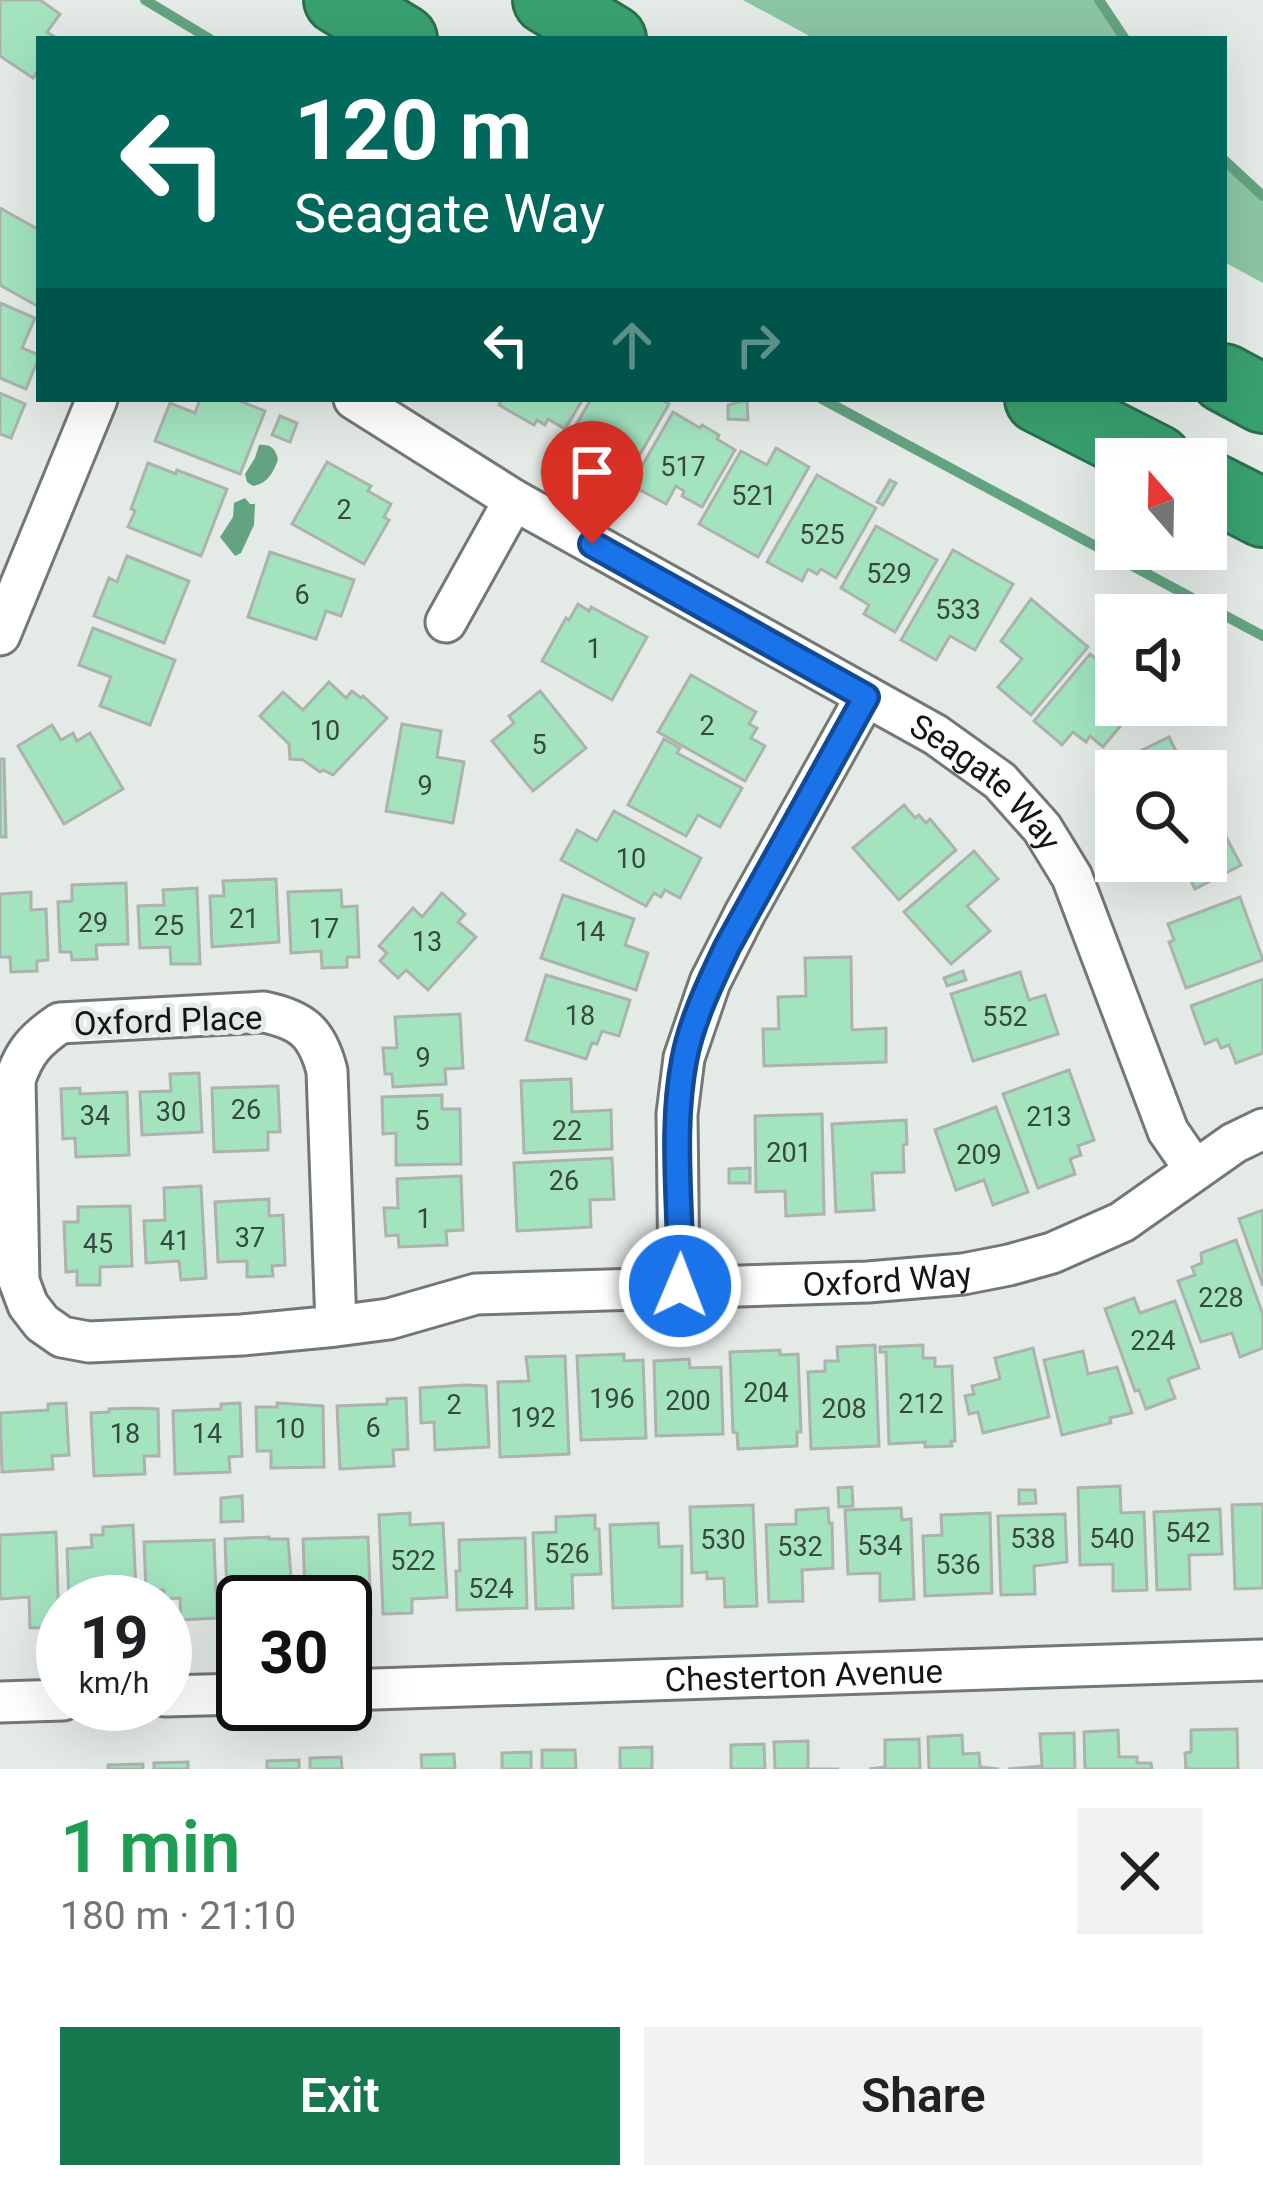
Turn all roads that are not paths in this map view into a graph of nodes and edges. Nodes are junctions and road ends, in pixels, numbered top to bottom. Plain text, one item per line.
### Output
1 (338, 0) edge
2 (547, 0) edge
3 (398, 36) edge
4 (607, 36) edge
5 (1227, 378) edge
6 (1263, 396) edge
7 (96, 402) edge
8 (359, 402) edge
9 (1046, 402) edge
10 (1116, 438) edge
11 (1227, 495) edge
12 (514, 500) junction
13 (1263, 513) edge
14 (446, 622) dead end
15 (0, 635) edge
16 (866, 697) junction
17 (1263, 1129) edge
18 (1195, 1171) junction
19 (680, 1286) junction
20 (336, 1326) junction
21 (1263, 1660) edge
22 (372, 1689) edge
23 (36, 1701) edge
24 (0, 1702) edge

1 - 3 highway
2 - 4 highway
5 - 6 highway
7 - 15 street
8 - 12 street, Seagate Way
9 - 10 highway
11 - 13 highway
12 - 14 street
12 - 16 street, Seagate Way
16 - 18 street, Seagate Way
16 - 19 street
17 - 18 street, Oxford Way
18 - 19 street, Oxford Way
19 - 20 street, Oxford Way
20 - 20 street, Oxford Place
21 - 22 street, Chesterton Avenue
23 - 24 street

